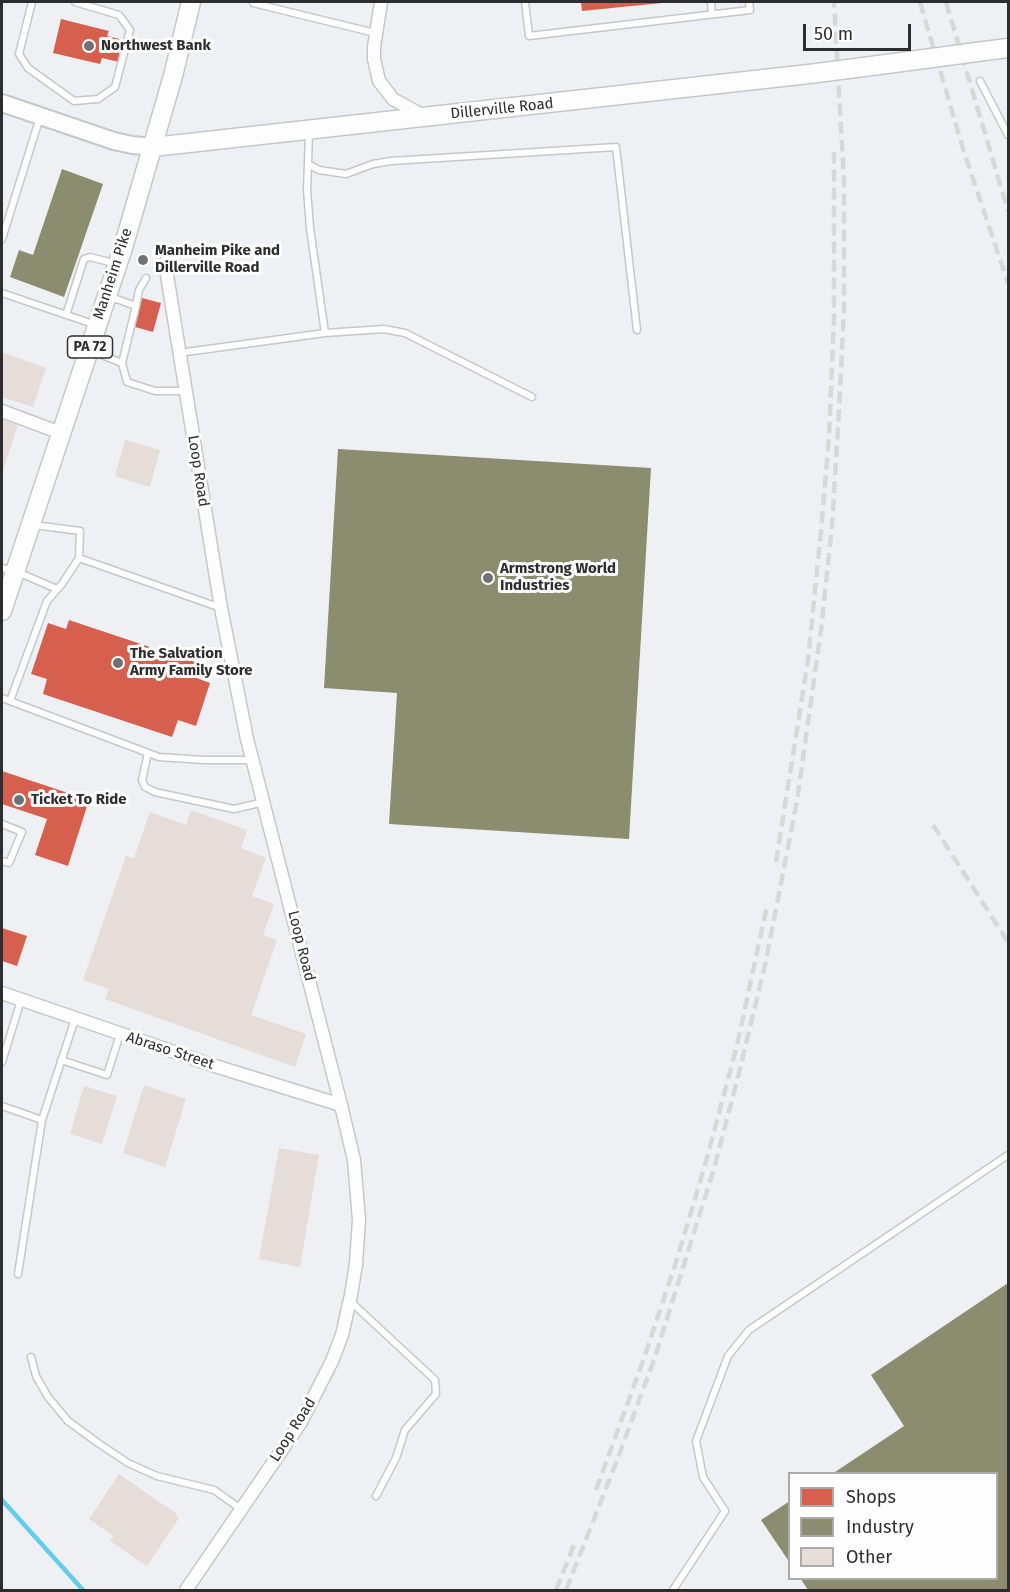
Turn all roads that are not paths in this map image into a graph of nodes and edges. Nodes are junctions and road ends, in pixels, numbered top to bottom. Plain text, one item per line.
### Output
1 (32, 2) edge
2 (75, 2) edge
3 (191, 2) edge
4 (254, 2) edge
5 (381, 2) edge
6 (525, 2) edge
7 (711, 2) edge
8 (749, 2) edge
9 (711, 14) junction
10 (375, 33) junction
11 (1008, 48) edge
12 (980, 81) dead end
13 (2, 103) edge
14 (41, 116) junction
15 (427, 118) junction
16 (309, 131) junction
17 (1008, 135) edge
18 (153, 147) junction
19 (308, 165) junction
20 (2, 239) edge
21 (165, 263) dead end
22 (117, 264) junction
23 (146, 278) dead end
24 (2, 292) edge
25 (107, 296) junction
26 (136, 306) junction
27 (66, 315) junction
28 (97, 325) junction
29 (637, 330) dead end
30 (325, 333) junction
31 (89, 350) junction
32 (179, 353) junction
33 (122, 363) junction
34 (185, 391) junction
35 (532, 397) dead end
36 (2, 411) edge
37 (61, 433) junction
38 (30, 524) junction
39 (79, 558) junction
40 (8, 569) edge
41 (57, 589) junction
42 (221, 608) junction
43 (2, 611) edge
44 (2, 698) edge
45 (10, 701) junction
46 (148, 753) junction
47 (252, 760) junction
48 (264, 802) junction
49 (2, 824) edge
50 (2, 861) edge
51 (2, 993) edge
52 (21, 1000) junction
53 (75, 1018) junction
54 (120, 1034) junction
55 (61, 1060) junction
56 (2, 1062) edge
57 (341, 1105) junction
58 (2, 1106) edge
59 (42, 1120) junction
60 (1008, 1155) edge
61 (18, 1274) dead end
62 (350, 1301) junction
63 (31, 1357) dead end
64 (376, 1496) dead end
65 (242, 1509) junction
66 (186, 1590) edge
67 (673, 1590) edge

1 - 2 lane
3 - 18 main road, Manheim Pike / PA 72
4 - 10 lane
5 - 10 street
6 - 9 lane
7 - 9 lane
8 - 9 lane
10 - 15 street
11 - 15 main road, Dillerville Road, bridge
12 - 17 lane
13 - 14 main road, Dillerville Road
14 - 18 main road, Dillerville Road
14 - 20 lane
15 - 16 main road, Dillerville Road
16 - 18 main road, Dillerville Road
16 - 19 lane
18 - 22 main road, Manheim Pike / PA 72
19 - 29 lane
19 - 30 lane
21 - 32 street, Loop Road
22 - 25 main road, Manheim Pike / PA 72
22 - 27 lane
23 - 26 lane
24 - 27 lane
25 - 26 lane
25 - 28 main road, Manheim Pike / PA 72
26 - 33 lane
27 - 28 lane
28 - 31 main road, Manheim Pike / PA 72
30 - 32 lane
30 - 35 lane
31 - 33 lane
31 - 37 main road, Manheim Pike / PA 72
32 - 34 street, Loop Road
33 - 34 lane
34 - 42 street, Loop Road
36 - 37 street
37 - 38 main road, Manheim Pike / PA 72
38 - 39 lane
38 - 40 main road, Manheim Pike / PA 72
39 - 41 lane
39 - 42 lane
40 - 41 lane
40 - 43 main road, Manheim Pike / PA 72
41 - 45 lane
42 - 47 street, Loop Road
44 - 45 lane
45 - 46 lane
46 - 47 lane
46 - 48 lane
47 - 48 street, Loop Road
48 - 57 street, Loop Road
49 - 50 lane
51 - 52 street, Abraso Street
52 - 53 street, Abraso Street
52 - 56 lane
53 - 54 street, Abraso Street
53 - 55 lane
54 - 55 lane
54 - 57 street, Abraso Street
55 - 59 lane
57 - 62 street, Loop Road
58 - 59 lane
59 - 61 lane
60 - 67 lane
62 - 64 lane
62 - 65 street, Loop Road
63 - 65 lane
65 - 66 street, Loop Road

